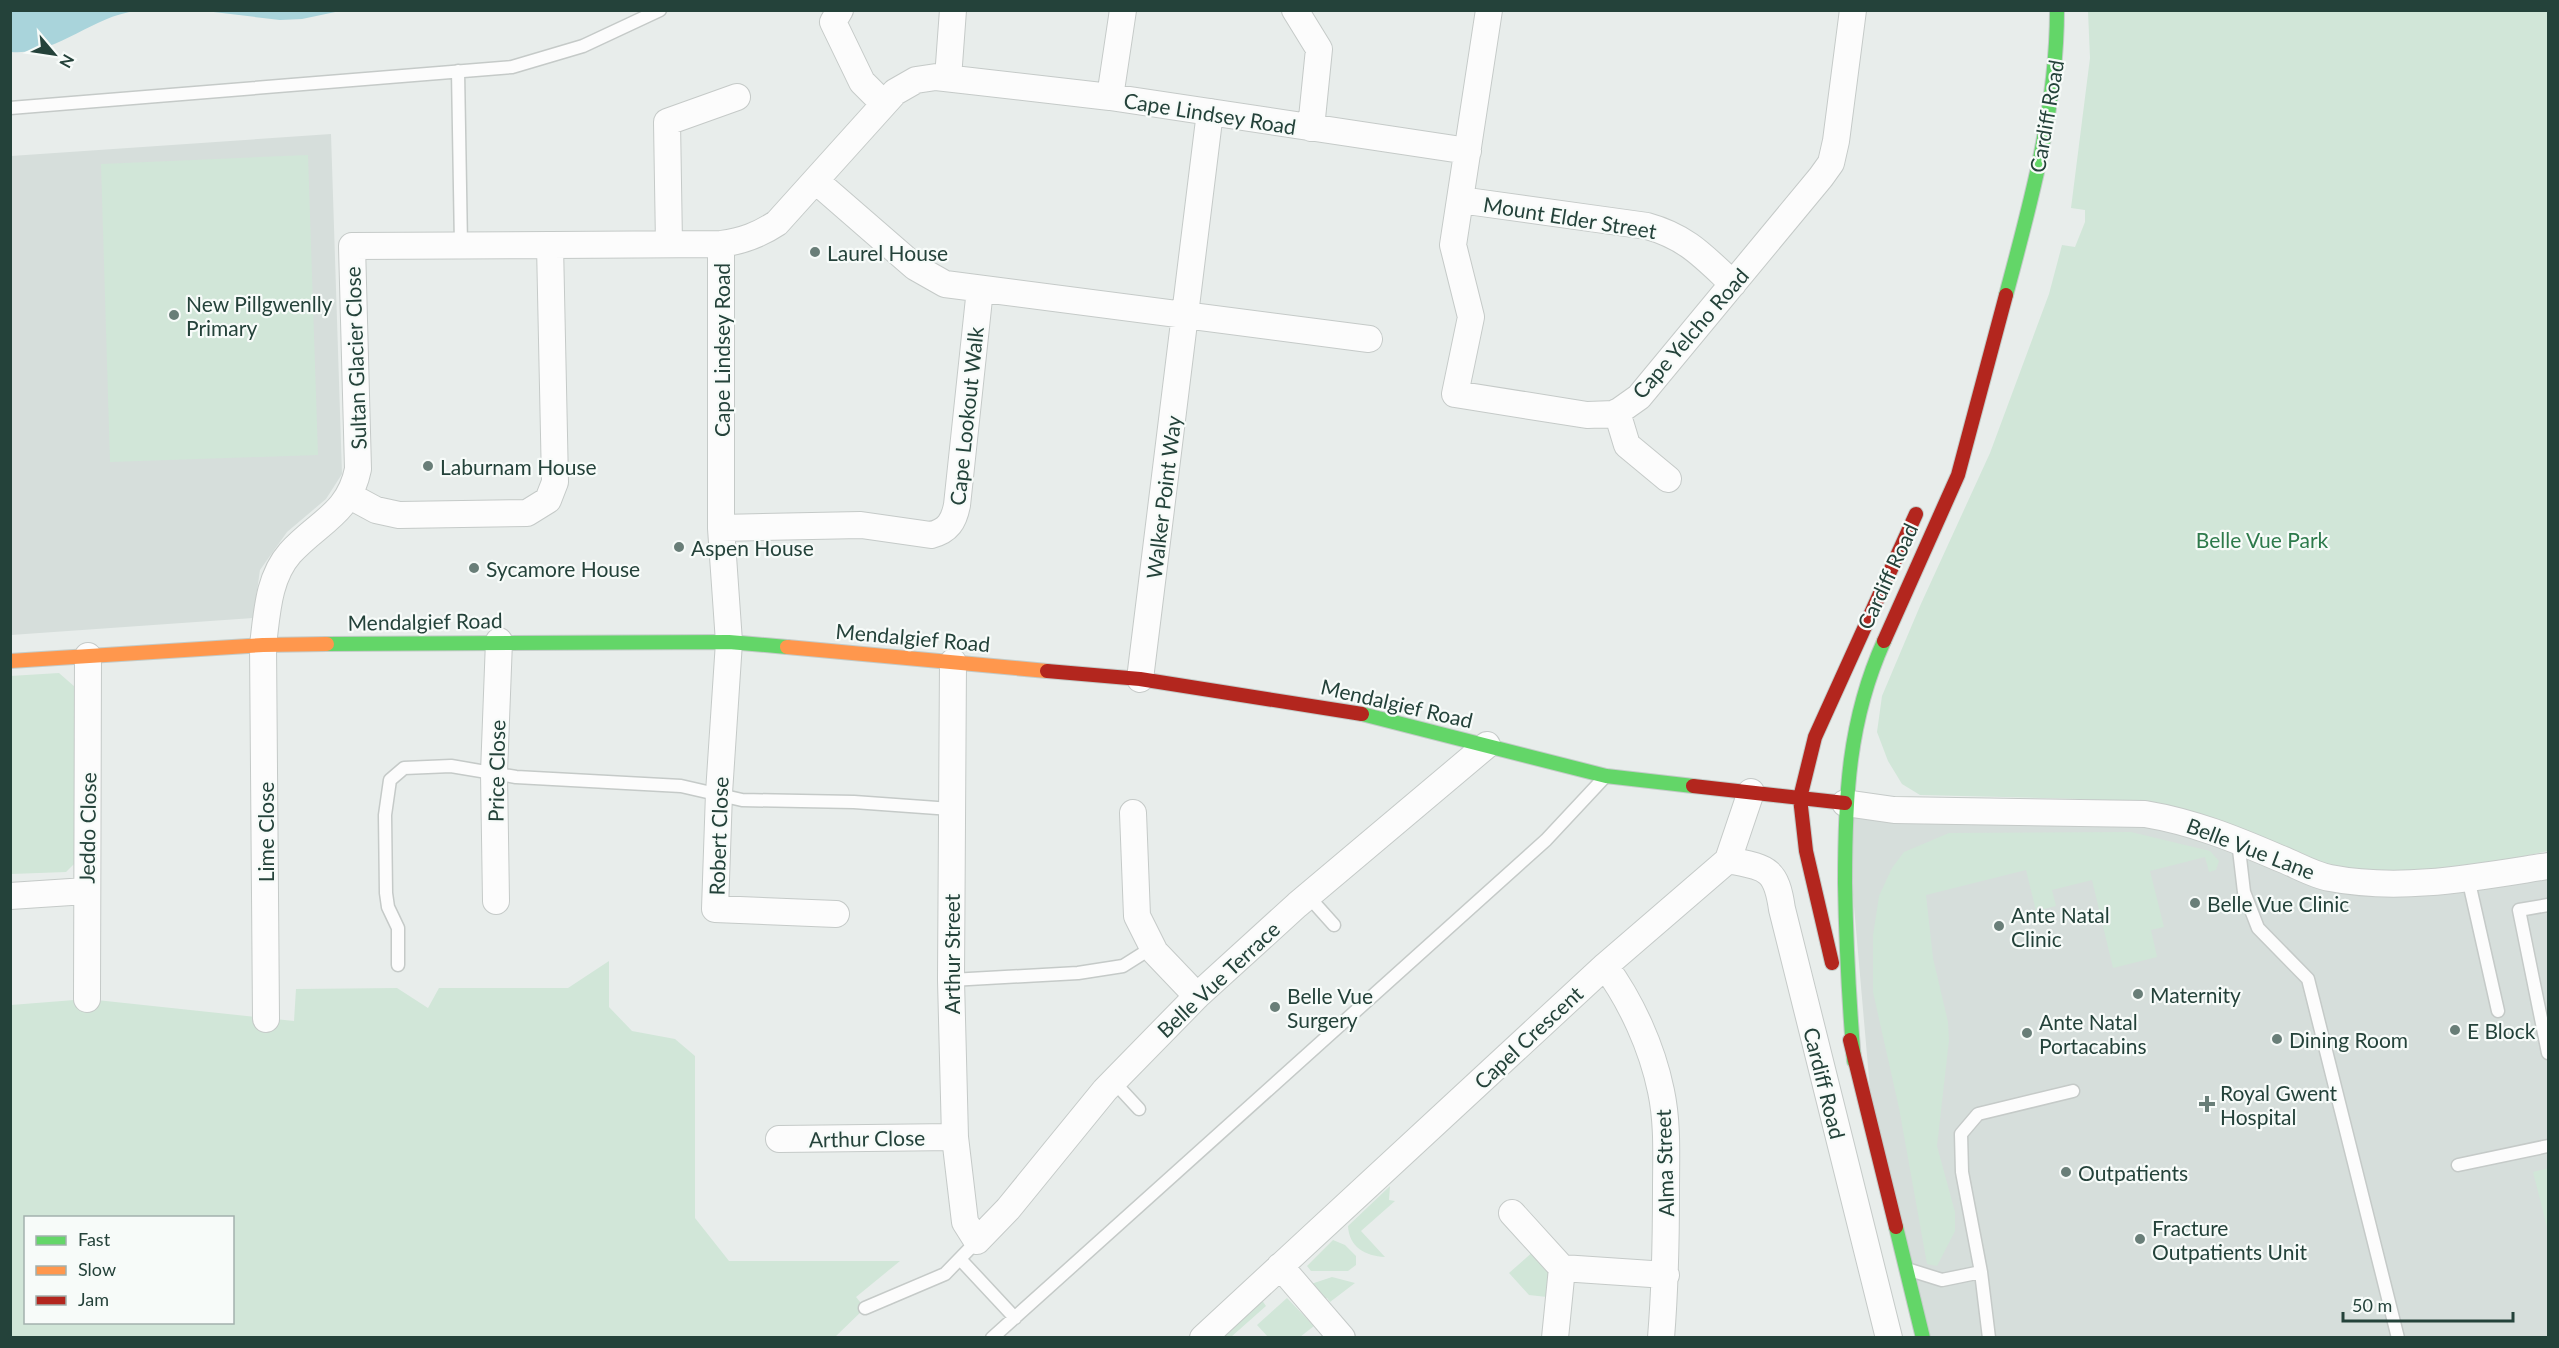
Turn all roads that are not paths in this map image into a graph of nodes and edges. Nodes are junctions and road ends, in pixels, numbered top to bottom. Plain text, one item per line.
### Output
1 (660, 10) edge
2 (840, 10) edge
3 (953, 10) edge
4 (1122, 10) edge
5 (1295, 10) edge
6 (1489, 10) edge
7 (1853, 10) edge
8 (2057, 10) edge
9 (458, 71) junction
10 (948, 78) junction
11 (736, 97) dead end
12 (1110, 97) junction
13 (883, 103) junction
14 (10, 108) edge
15 (1210, 112) junction
16 (1311, 128) junction
17 (1468, 151) junction
18 (816, 181) junction
19 (1460, 200) junction
20 (721, 243) junction
21 (669, 244) junction
22 (550, 245) junction
23 (461, 246) junction
24 (1733, 284) junction
25 (980, 289) junction
26 (1185, 315) junction
27 (1369, 339) dead end
28 (1987, 360) junction
29 (1617, 412) junction
30 (1957, 424) dead end
31 (1668, 479) dead end
32 (350, 496) junction
33 (1923, 499) dead end
34 (722, 528) junction
35 (499, 641) junction
36 (729, 642) junction
37 (263, 645) junction
38 (88, 656) junction
39 (10, 661) edge
40 (953, 662) junction
41 (1140, 679) junction
42 (1487, 745) junction
43 (494, 773) junction
44 (1606, 776) junction
45 (1751, 792) junction
46 (718, 793) junction
47 (1800, 798) junction
48 (1845, 803) junction
49 (951, 809) junction
50 (1133, 813) dead end
51 (2238, 841) junction
52 (1728, 860) junction
53 (2548, 866) edge
54 (2468, 878) junction
55 (86, 891) junction
56 (10, 896) edge
57 (1308, 896) junction
58 (496, 901) dead end
59 (2548, 905) edge
60 (836, 914) dead end
61 (1334, 925) dead end
62 (1153, 947) junction
63 (398, 965) dead end
64 (1605, 966) junction
65 (951, 980) junction
66 (1197, 996) junction
67 (87, 999) dead end
68 (2498, 1011) dead end
69 (266, 1020) dead end
70 (2548, 1053) edge
71 (1854, 1061) junction
72 (1114, 1082) junction
73 (2073, 1091) dead end
74 (1139, 1109) dead end
75 (955, 1137) junction
76 (779, 1139) dead end
77 (2548, 1146) edge
78 (2458, 1165) dead end
79 (1512, 1213) dead end
80 (977, 1241) junction
81 (960, 1259) junction
82 (1280, 1266) junction
83 (1562, 1268) junction
84 (1906, 1268) junction
85 (1981, 1272) junction
86 (1666, 1275) junction
87 (865, 1308) dead end
88 (1015, 1318) junction
89 (992, 1338) edge
90 (1203, 1338) edge
91 (1342, 1338) edge
92 (1555, 1338) edge
93 (1661, 1338) edge
94 (1889, 1338) edge
95 (1923, 1338) edge
96 (1989, 1338) edge
97 (2397, 1338) edge

1 - 9 lane
2 - 13 street
3 - 10 street
4 - 12 street, Cape Lindsey Road
5 - 16 street, Cape Lindsey Road
6 - 17 street, Cape Yelcho Road
7 - 24 street, Cape Yelcho Road
8 - 28 main road, Cardiff Road
9 - 14 lane
9 - 23 lane
10 - 12 street, Cape Lindsey Road
10 - 13 street, Cape Lindsey Road
11 - 21 street
12 - 15 street, Cape Lindsey Road
13 - 18 street, Cape Lindsey Road
15 - 16 street, Cape Lindsey Road
15 - 26 street, Walker Point Way
16 - 17 street, Cape Lindsey Road
17 - 19 street, Cape Yelcho Road
18 - 20 street, Cape Lindsey Road
18 - 25 street
19 - 24 street, Mount Elder Street
19 - 29 street, Cape Yelcho Road
20 - 21 street, Sultan Glacier Close
20 - 34 street, Cape Lindsey Road
21 - 22 street, Sultan Glacier Close
22 - 23 street, Sultan Glacier Close
22 - 32 street
23 - 32 street, Sultan Glacier Close
24 - 29 street, Cape Yelcho Road
25 - 26 street
25 - 34 street, Cape Lookout Walk
26 - 27 street
26 - 41 street, Walker Point Way
28 - 30 main road, Cardiff Road
28 - 48 main road, Cardiff Road
29 - 31 street
32 - 37 street, Sultan Glacier Close
33 - 47 main road, Cardiff Road
34 - 36 street, Cape Lindsey Road
35 - 36 main road, Mendalgief Road
35 - 37 main road, Mendalgief Road
35 - 43 street, Price Close
36 - 40 main road, Mendalgief Road
36 - 46 street, Robert Close
37 - 38 main road, Mendalgief Road
37 - 69 street, Lime Close
38 - 39 main road, Mendalgief Road
38 - 55 street, Jeddo Close
40 - 41 main road, Mendalgief Road
40 - 49 street, Arthur Street
41 - 42 main road, Mendalgief Road
42 - 44 main road, Mendalgief Road
42 - 57 street, Belle Vue Terrace
43 - 46 lane
43 - 58 street, Price Close
43 - 63 lane
44 - 45 main road, Mendalgief Road
44 - 88 lane
45 - 47 main road, Mendalgief Road
45 - 52 street
46 - 49 lane
46 - 60 street, Robert Close
47 - 48 main road
47 - 71 main road, Cardiff Road
48 - 51 street, Belle Vue Lane
48 - 71 main road, Cardiff Road
49 - 65 street, Arthur Street
50 - 62 street
51 - 54 street, Belle Vue Lane
51 - 97 lane
52 - 64 street, Capel Crescent
52 - 94 street, Cardiff Road
53 - 54 street, Belle Vue Lane
54 - 68 lane
55 - 56 street
55 - 67 street, Jeddo Close
57 - 61 lane
57 - 66 street, Belle Vue Terrace
59 - 70 lane
62 - 65 lane
62 - 66 street
64 - 82 street, Capel Crescent
64 - 86 street, Alma Street
65 - 75 street, Arthur Street
66 - 72 street, Belle Vue Terrace
71 - 84 main road, Cardiff Road
72 - 74 lane
72 - 80 street, Belle Vue Terrace
73 - 85 lane
75 - 76 street, Arthur Close
75 - 80 street, Arthur Street
77 - 78 lane
79 - 83 street
80 - 81 lane
81 - 87 lane
81 - 88 lane
82 - 90 street, Capel Crescent
82 - 91 street
83 - 86 street
83 - 92 street
84 - 85 lane
84 - 95 main road, Cardiff Road
85 - 96 lane
86 - 93 street, Alma Street
88 - 89 lane

